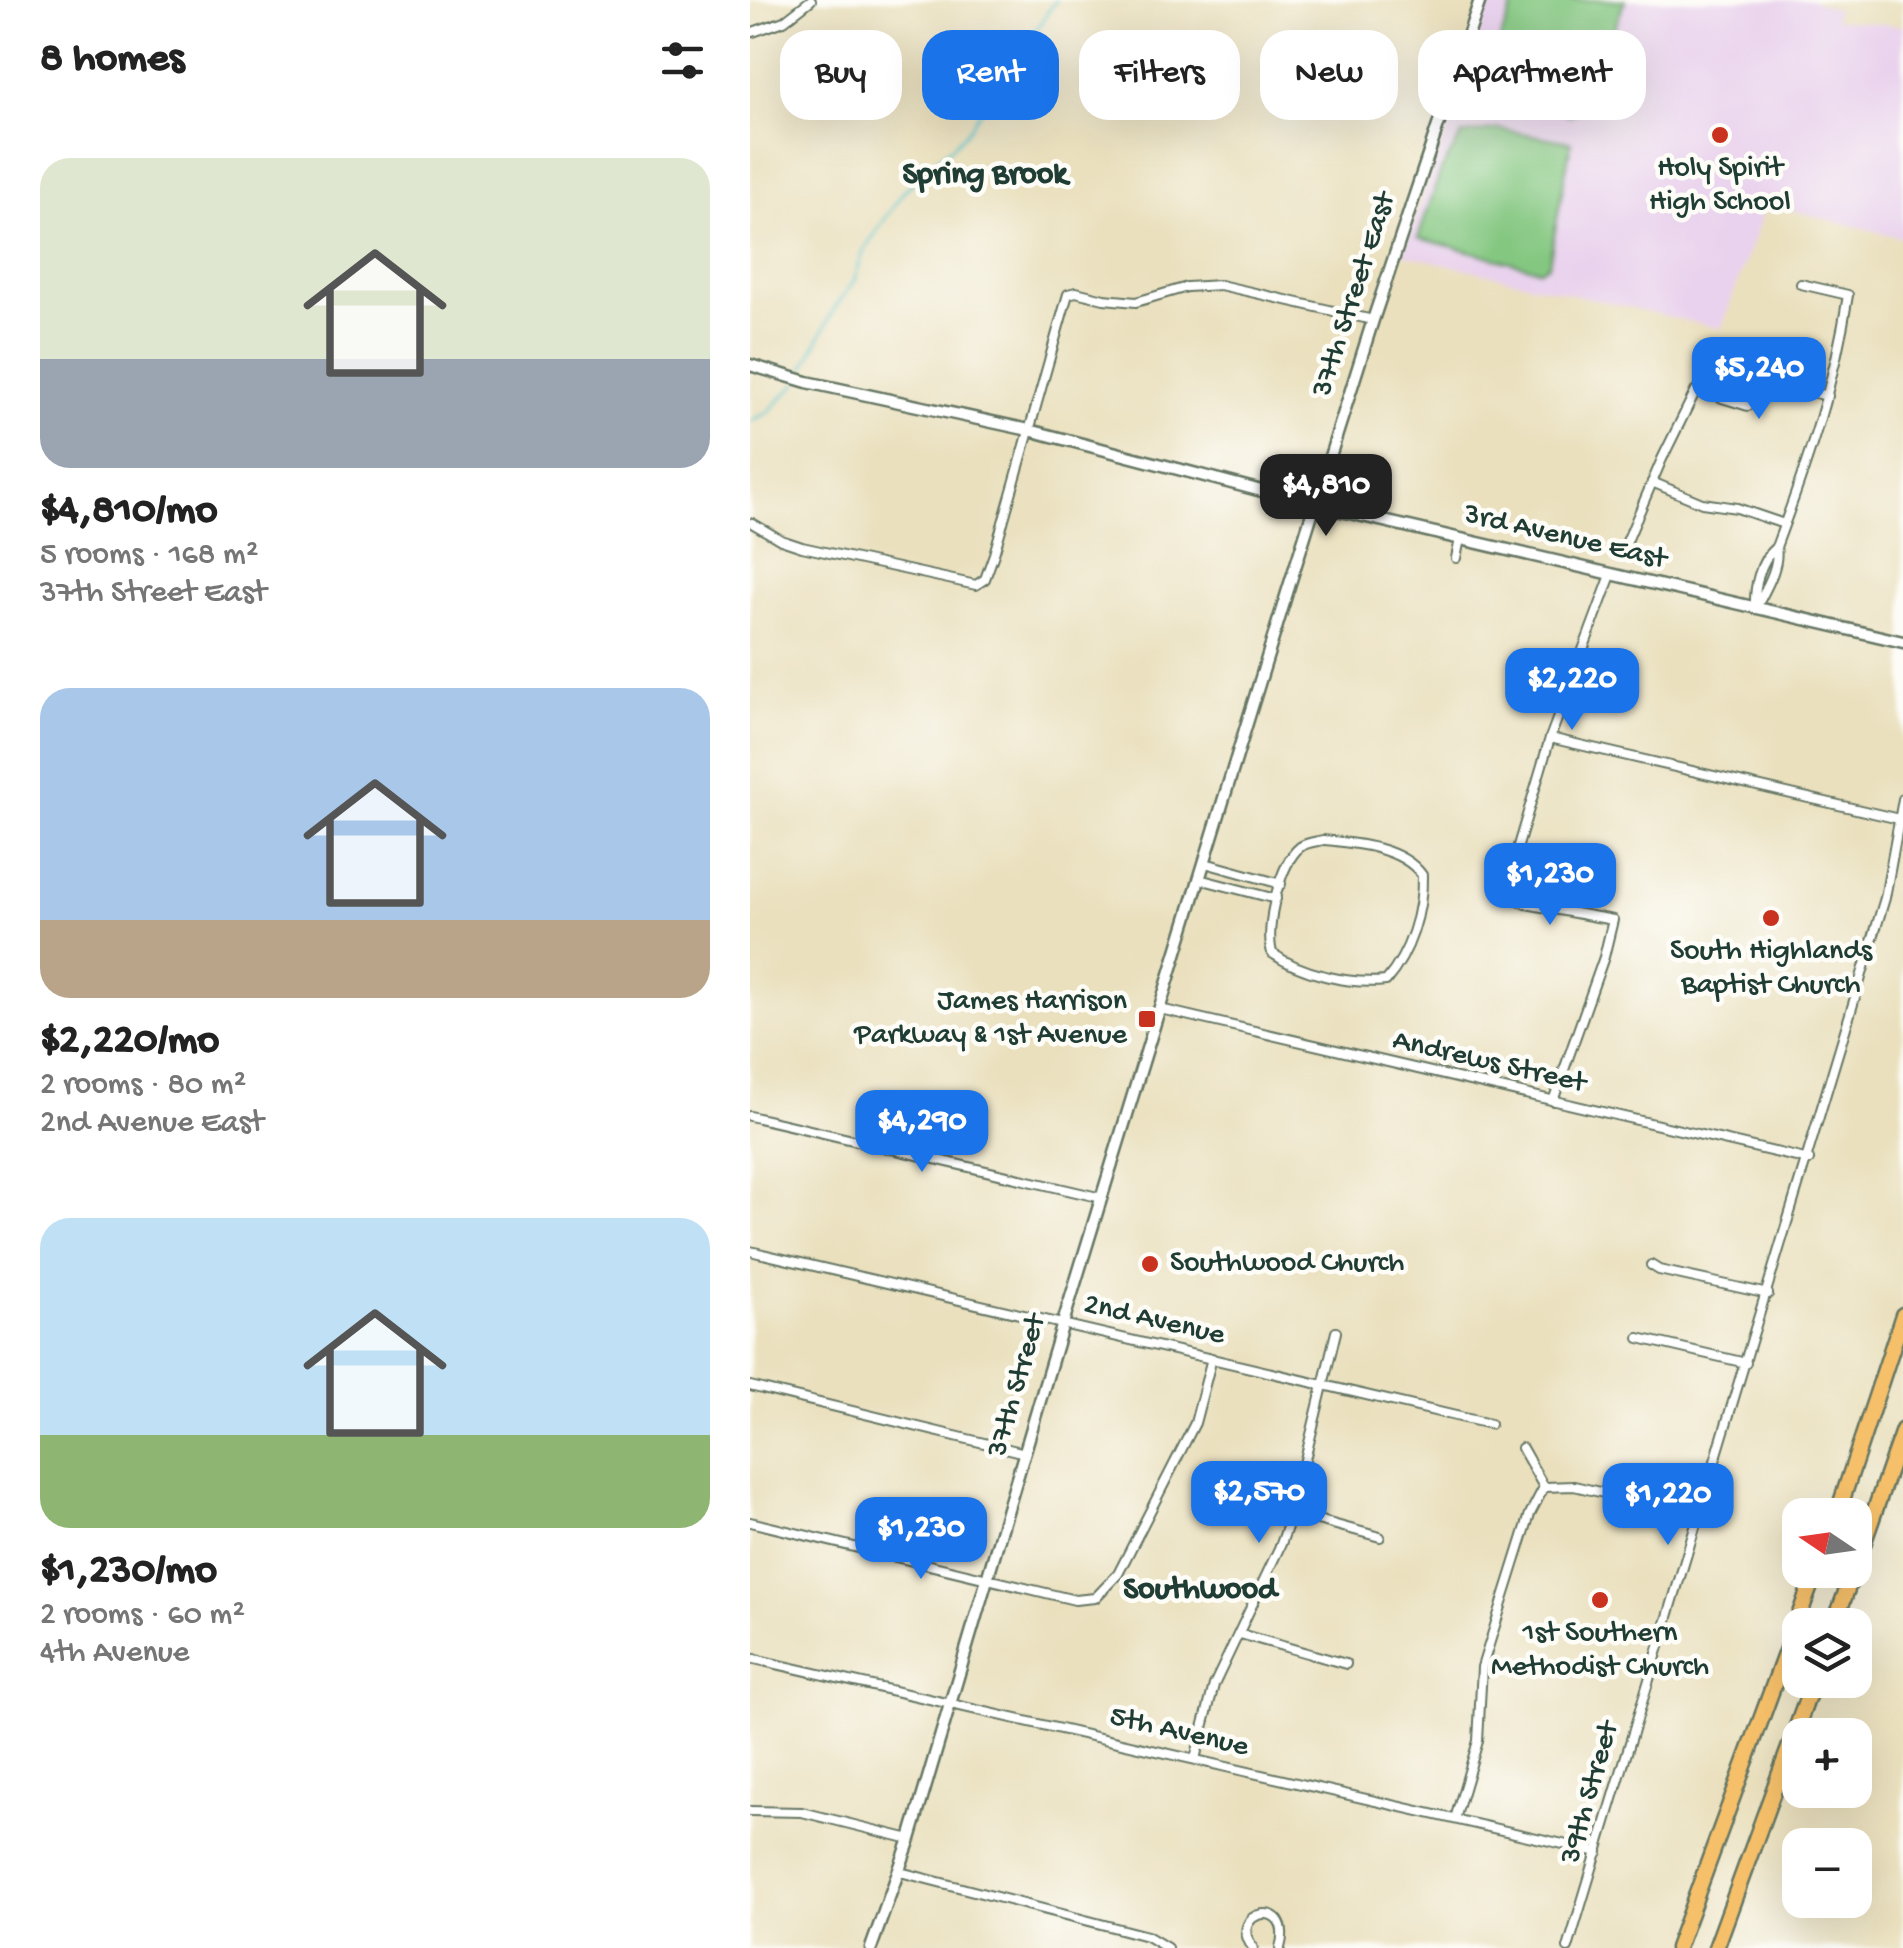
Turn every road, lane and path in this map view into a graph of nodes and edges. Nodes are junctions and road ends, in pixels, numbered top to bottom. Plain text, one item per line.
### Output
1 (811, 0) edge
2 (1480, 0) edge
3 (750, 33) edge
4 (1801, 284) dead end
5 (1373, 320) junction
6 (750, 365) edge
7 (1828, 396) junction
8 (1030, 430) junction
9 (1652, 482) junction
10 (1316, 505) junction
11 (752, 523) edge
12 (1784, 524) junction
13 (1460, 539) junction
14 (1622, 553) dead end
15 (1456, 558) dead end
16 (1611, 574) junction
17 (1755, 609) junction
18 (1903, 642) edge
19 (1550, 738) junction
20 (1903, 799) edge
21 (1899, 818) junction
22 (1205, 863) junction
23 (1200, 879) junction
24 (1281, 884) junction
25 (1276, 899) junction
26 (1160, 1009) junction
27 (1553, 1102) junction
28 (750, 1116) edge
29 (1808, 1160) junction
30 (1102, 1198) junction
31 (750, 1251) edge
32 (1651, 1265) dead end
33 (1768, 1294) junction
34 (1903, 1315) edge
35 (1063, 1323) junction
36 (1336, 1332) dead end
37 (1638, 1338) dead end
38 (1212, 1358) junction
39 (1746, 1363) junction
40 (1322, 1384) junction
41 (750, 1386) edge
42 (1490, 1424) dead end
43 (1903, 1430) edge
44 (1522, 1448) dead end
45 (1025, 1452) junction
46 (1544, 1488) junction
47 (1842, 1498) edge
48 (1292, 1513) junction
49 (1698, 1515) junction
50 (1872, 1518) edge
51 (750, 1522) edge
52 (1380, 1537) dead end
53 (987, 1578) junction
54 (1809, 1588) edge
55 (1240, 1634) junction
56 (750, 1658) edge
57 (1346, 1664) dead end
58 (1807, 1698) edge
59 (950, 1703) junction
60 (1194, 1760) junction
61 (750, 1812) edge
62 (1455, 1819) junction
63 (910, 1840) junction
64 (1598, 1852) junction
65 (900, 1872) junction
66 (871, 1948) edge
67 (1166, 1948) edge
68 (1253, 1948) edge
69 (1280, 1948) edge
70 (1568, 1948) edge
71 (1678, 1948) edge
72 (1716, 1948) edge

1 - 3 street
2 - 5 street, 37th Street East
4 - 7 street
5 - 8 street
5 - 10 street, 37th Street East
6 - 8 street, 3rd Avenue East
7 - 9 street
7 - 12 street
8 - 10 street, 3rd Avenue East
8 - 11 street
9 - 12 street
9 - 14 street
10 - 13 street, 3rd Avenue East
10 - 22 street, 37th Street East
12 - 17 street
13 - 15 street
13 - 16 street, 3rd Avenue East
16 - 17 street, 3rd Avenue East
16 - 19 street
17 - 18 street, 3rd Avenue East
19 - 21 street
19 - 27 street
20 - 21 street, 39th Street
21 - 29 street, 39th Street
22 - 23 street, 37th Street East
22 - 24 street
23 - 25 street
23 - 26 street, 37th Street East
24 - 25 street
24 - 25 street
26 - 27 street, Andrews Street
26 - 30 street, 37th Street
27 - 29 street, Andrews Street
28 - 30 street
29 - 33 street, 39th Street
30 - 35 street, 37th Street
31 - 35 street, 2nd Avenue
32 - 33 street
33 - 39 street, 39th Street
34 - 47 highway
35 - 38 street, 2nd Avenue
35 - 45 street, 37th Street
36 - 40 street
37 - 39 street
38 - 40 street, 2nd Avenue
38 - 53 street
39 - 49 street, 39th Street
40 - 42 street, 2nd Avenue
40 - 48 street
41 - 45 street
43 - 50 highway
44 - 46 street
45 - 53 street, 37th Street
46 - 49 street
46 - 62 street
48 - 52 street
48 - 55 street
49 - 64 street, 39th Street
51 - 53 street
53 - 59 street, 37th Street
54 - 71 highway
55 - 57 street
55 - 60 street
56 - 59 street, 5th Avenue
58 - 72 highway
59 - 60 street, 5th Avenue
59 - 63 street, 37th Street
60 - 62 street, 5th Avenue
61 - 63 street
62 - 64 street, 5th Avenue
63 - 65 street, 37th Street
64 - 70 street, 39th Street
65 - 66 street, 37th Street
65 - 67 street
68 - 69 street

